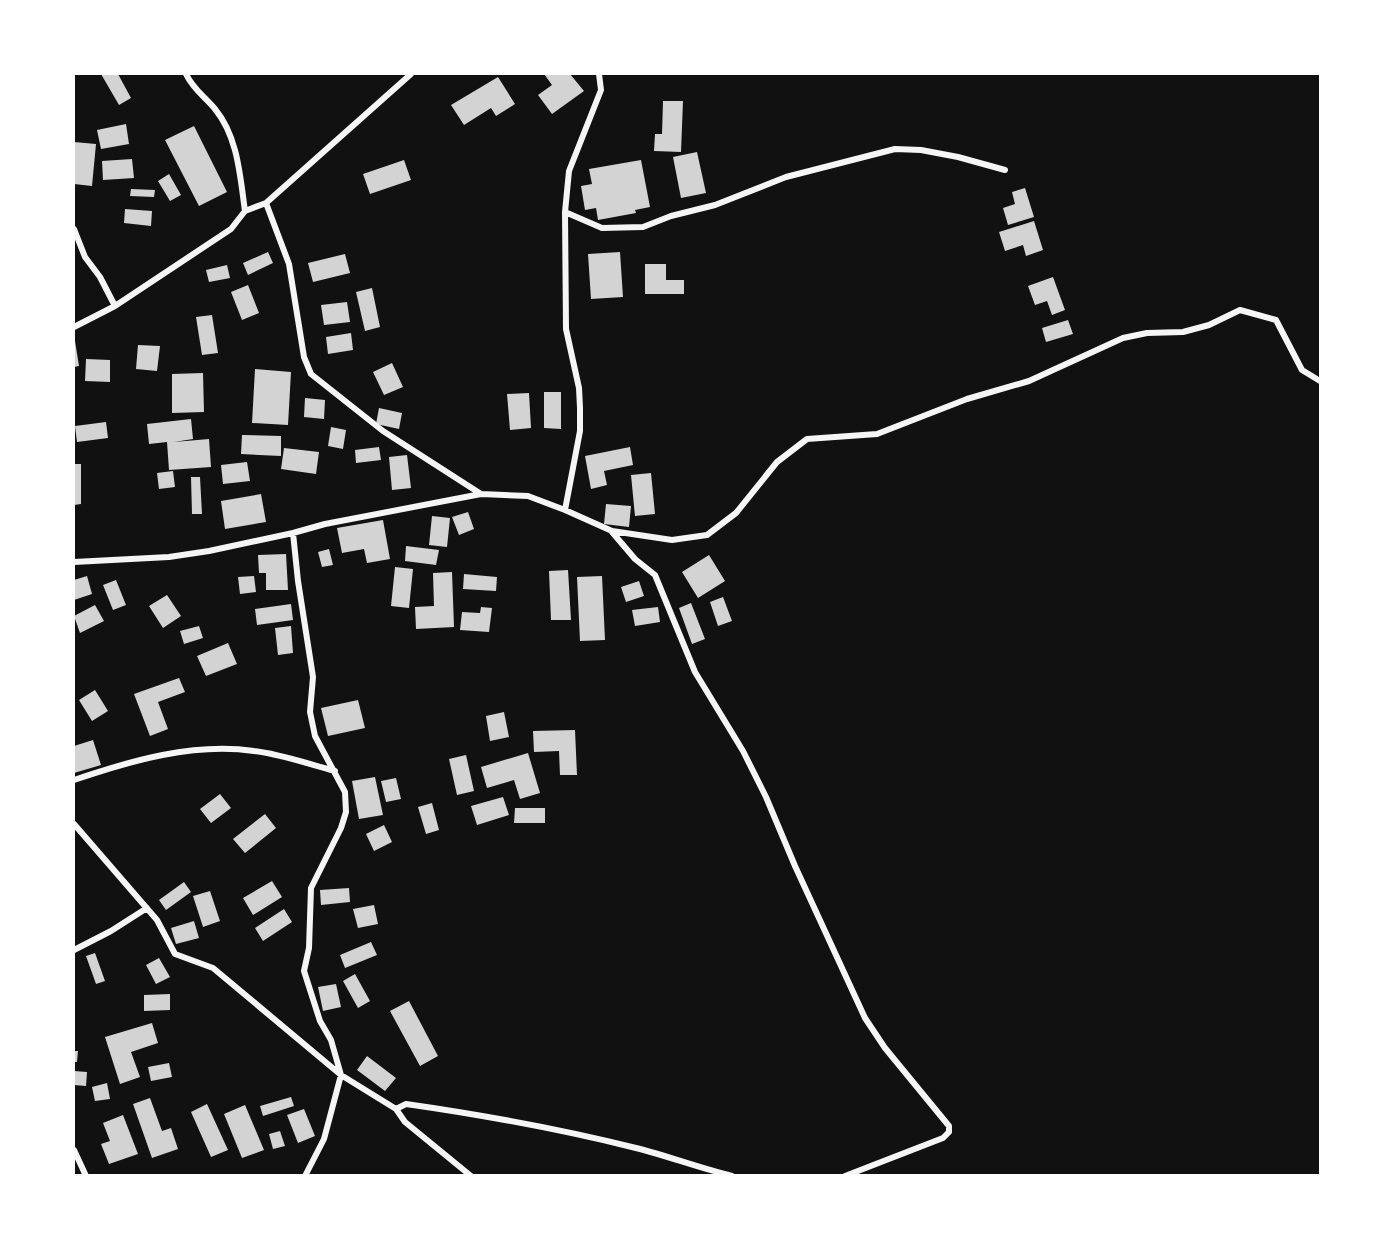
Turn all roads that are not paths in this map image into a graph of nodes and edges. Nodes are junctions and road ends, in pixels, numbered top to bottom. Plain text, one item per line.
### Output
1 (186, 74) edge
2 (411, 74) edge
3 (599, 74) edge
4 (1005, 170) dead end
5 (266, 202) junction
6 (245, 211) junction
7 (565, 212) junction
8 (74, 229) edge
9 (115, 306) junction
10 (74, 327) edge
11 (1320, 381) edge
12 (481, 494) junction
13 (566, 510) junction
14 (612, 531) junction
15 (293, 533) junction
16 (74, 562) edge
17 (335, 771) junction
18 (74, 780) edge
19 (74, 824) edge
20 (147, 908) junction
21 (74, 950) edge
22 (341, 1075) junction
23 (396, 1109) junction
24 (74, 1150) edge
25 (86, 1176) edge
26 (305, 1176) edge
27 (471, 1176) edge
28 (732, 1176) edge
29 (845, 1176) edge

1 - 6 street
2 - 5 street
3 - 7 street
4 - 7 street
5 - 6 street
5 - 12 street
6 - 9 street
7 - 13 street
8 - 9 street
9 - 10 street
11 - 14 street
12 - 13 street
12 - 15 street
13 - 14 street
14 - 29 street
15 - 16 street
15 - 17 street
17 - 18 street
17 - 22 street
19 - 20 street
20 - 21 street
20 - 22 street
22 - 23 street
22 - 26 street
23 - 27 street
23 - 28 street
24 - 25 street

